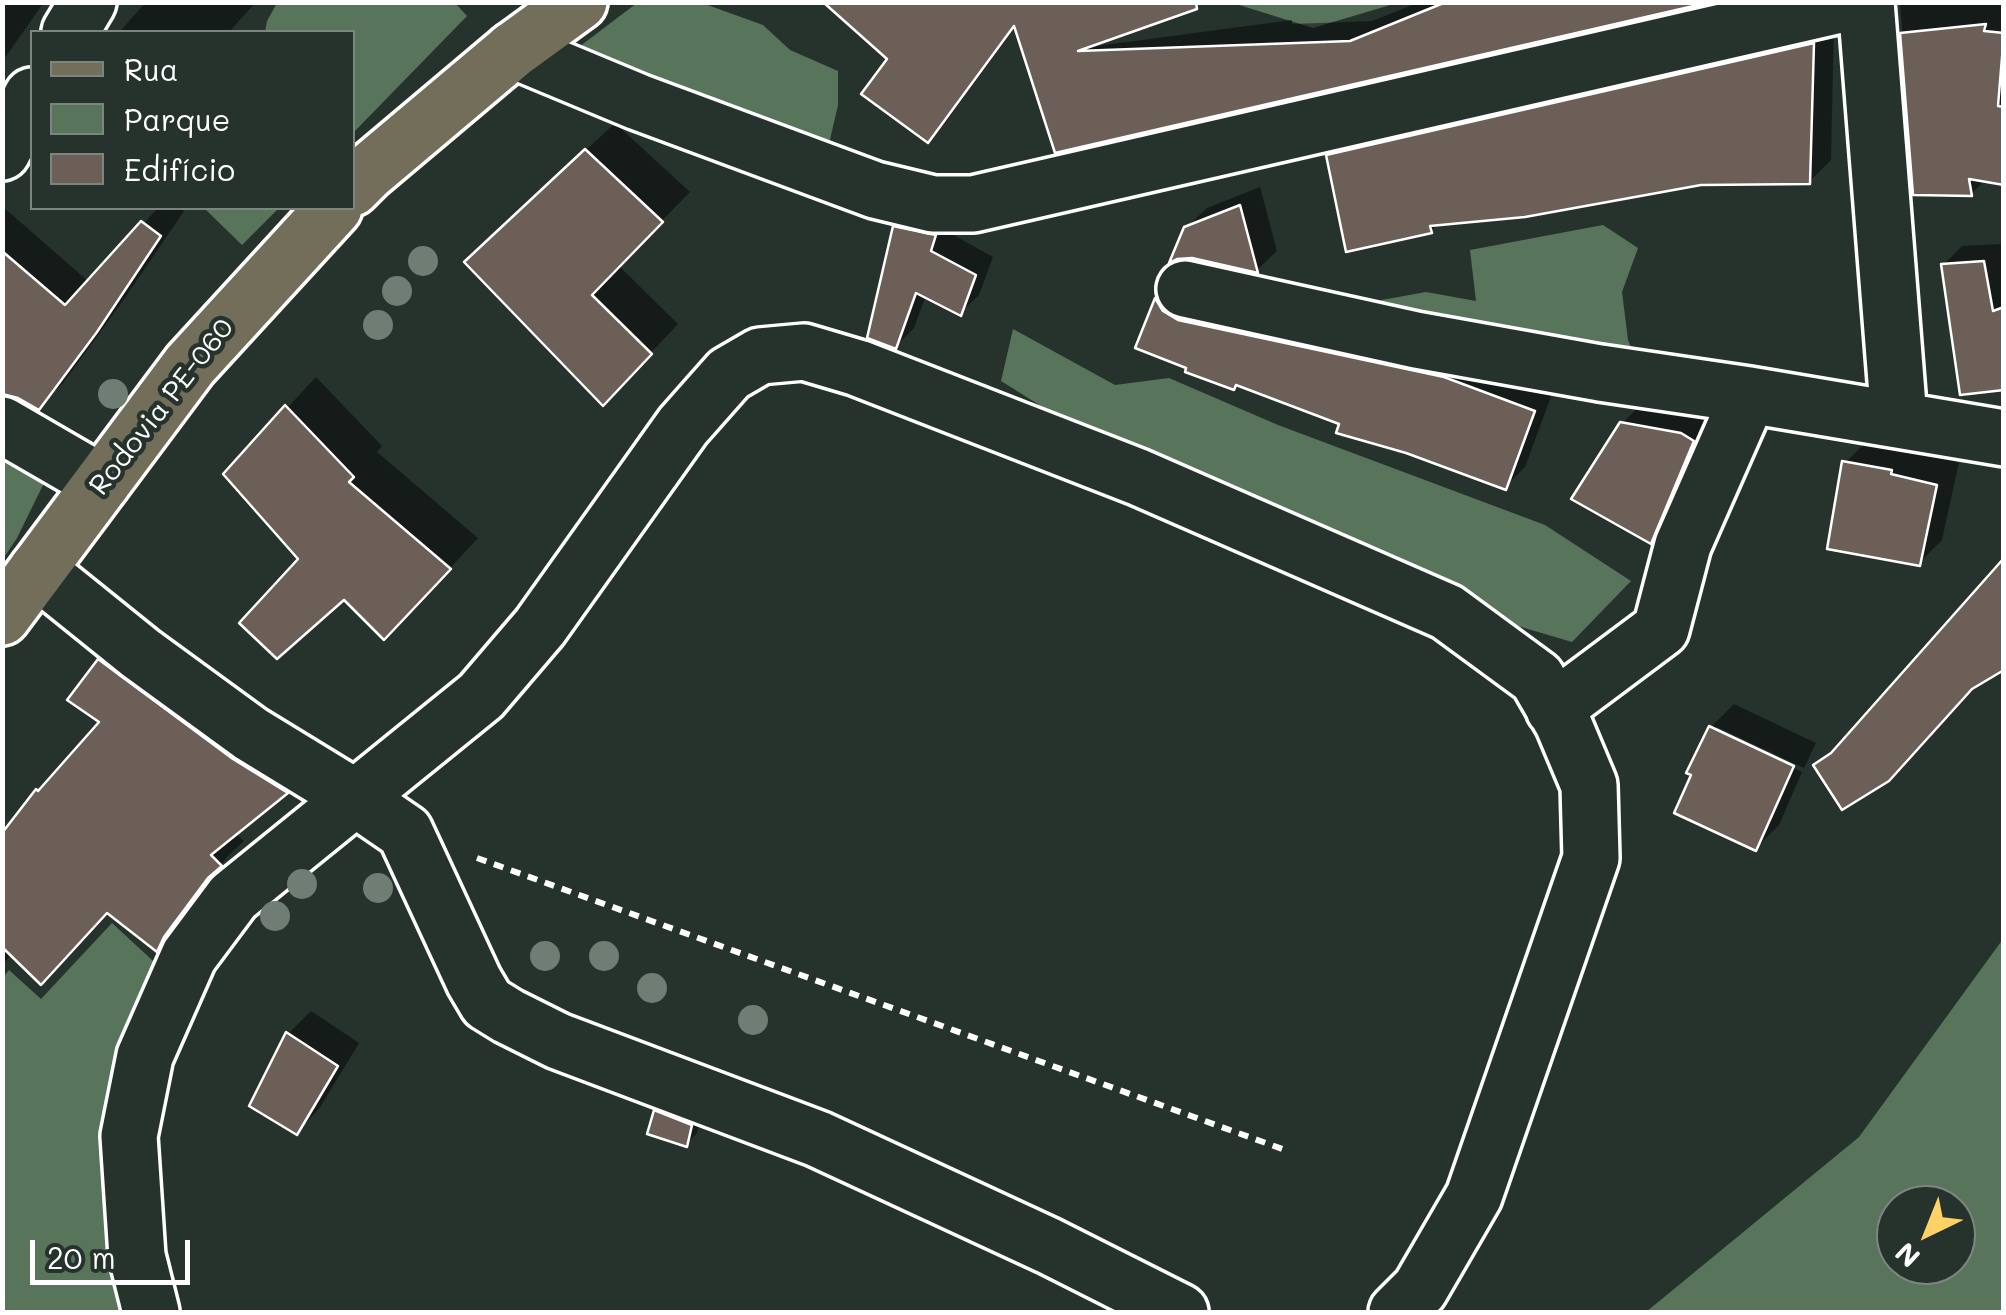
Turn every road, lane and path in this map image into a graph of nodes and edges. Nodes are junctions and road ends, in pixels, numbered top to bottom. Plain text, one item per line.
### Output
1 (88, 2) edge
2 (578, 2) edge
3 (1853, 2) edge
4 (1866, 2) edge
5 (71, 30) edge
6 (513, 50) junction
7 (30, 100) edge
8 (2, 152) edge
9 (355, 185) edge
10 (332, 210) edge
11 (1185, 290) dead end
12 (1749, 395) junction
13 (1899, 419) junction
14 (2, 425) edge
15 (2004, 438) edge
16 (102, 483) junction
17 (37, 570) junction
18 (2, 617) edge
19 (1554, 708) junction
20 (354, 797) junction
21 (405, 832) junction
22 (1288, 1151) dead end
23 (151, 1312) edge
24 (1180, 1312) edge
25 (1397, 1312) edge

1 - 5 street
2 - 6 main road
3 - 6 street
4 - 13 street
6 - 9 main road
7 - 8 street
10 - 16 main road, Rodovia PE-060
11 - 12 street
12 - 13 street
12 - 19 street
13 - 15 street
14 - 16 street
16 - 17 main road, Rodovia PE-060
17 - 18 main road, Rodovia PE-060
17 - 20 street
19 - 20 street
19 - 25 street
20 - 21 street
20 - 23 street
21 - 22 path
21 - 24 street

